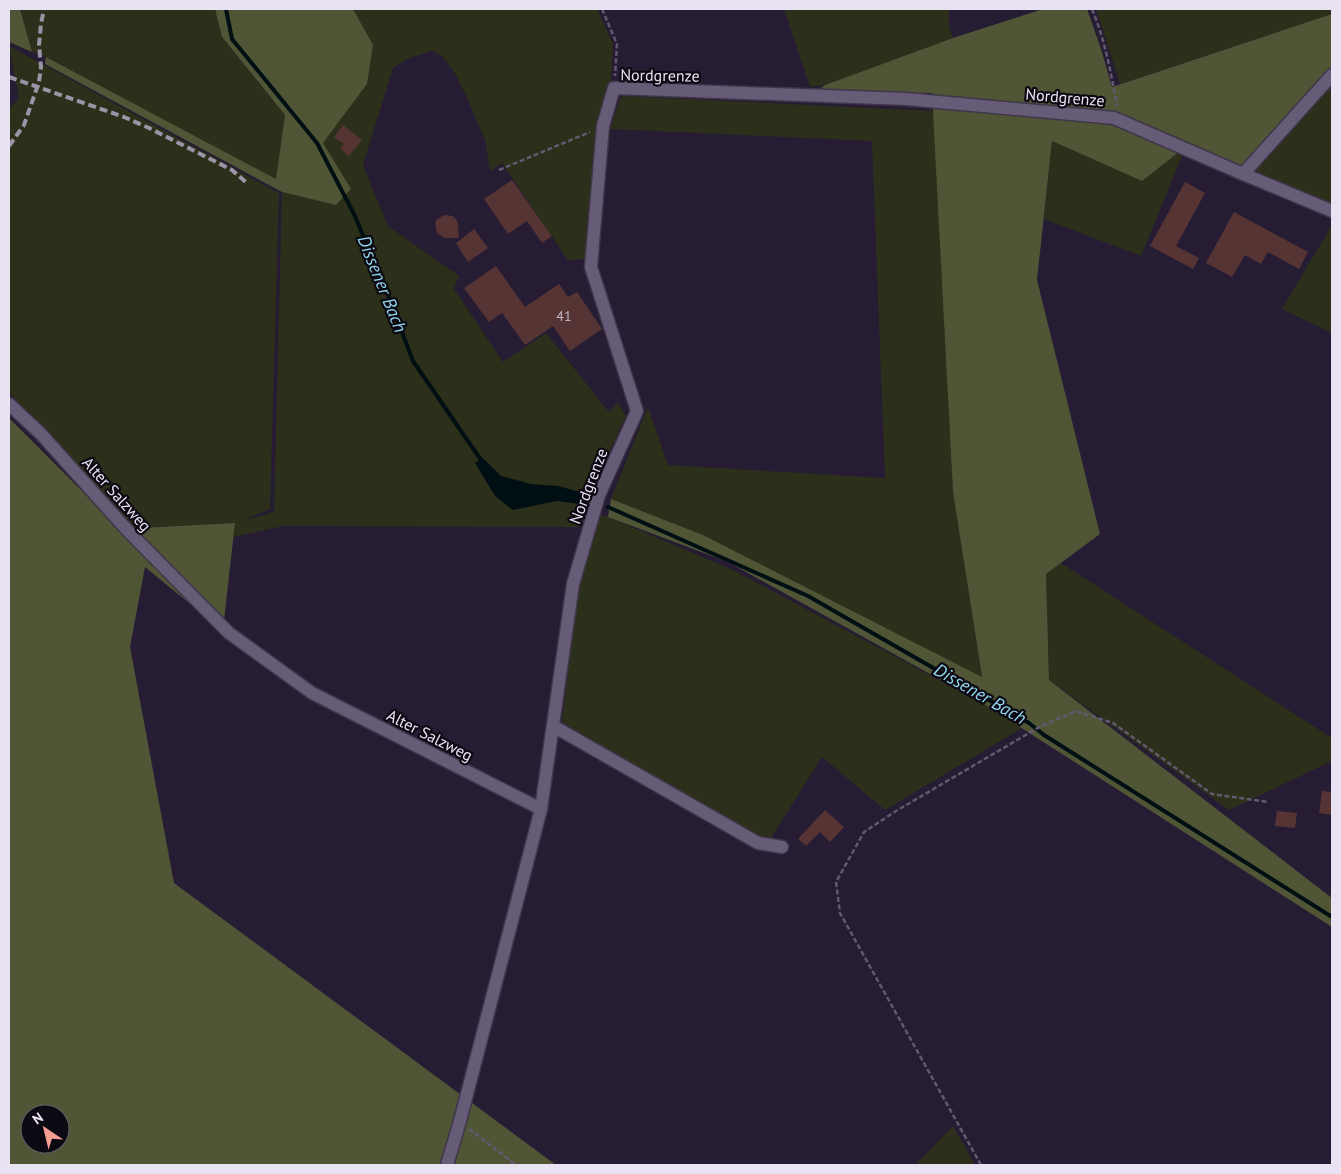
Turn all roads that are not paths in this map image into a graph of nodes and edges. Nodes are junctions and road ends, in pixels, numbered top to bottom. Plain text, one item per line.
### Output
1 (1332, 75) edge
2 (1242, 174) junction
3 (1332, 211) edge
4 (9, 404) edge
5 (553, 726) junction
6 (540, 809) junction
7 (782, 847) dead end
8 (447, 1165) edge

1 - 2 street
2 - 3 street, Nordgrenze
2 - 5 street, Nordgrenze
4 - 6 street, Alter Salzweg
5 - 6 street, Nordgrenze
5 - 7 street
6 - 8 street

